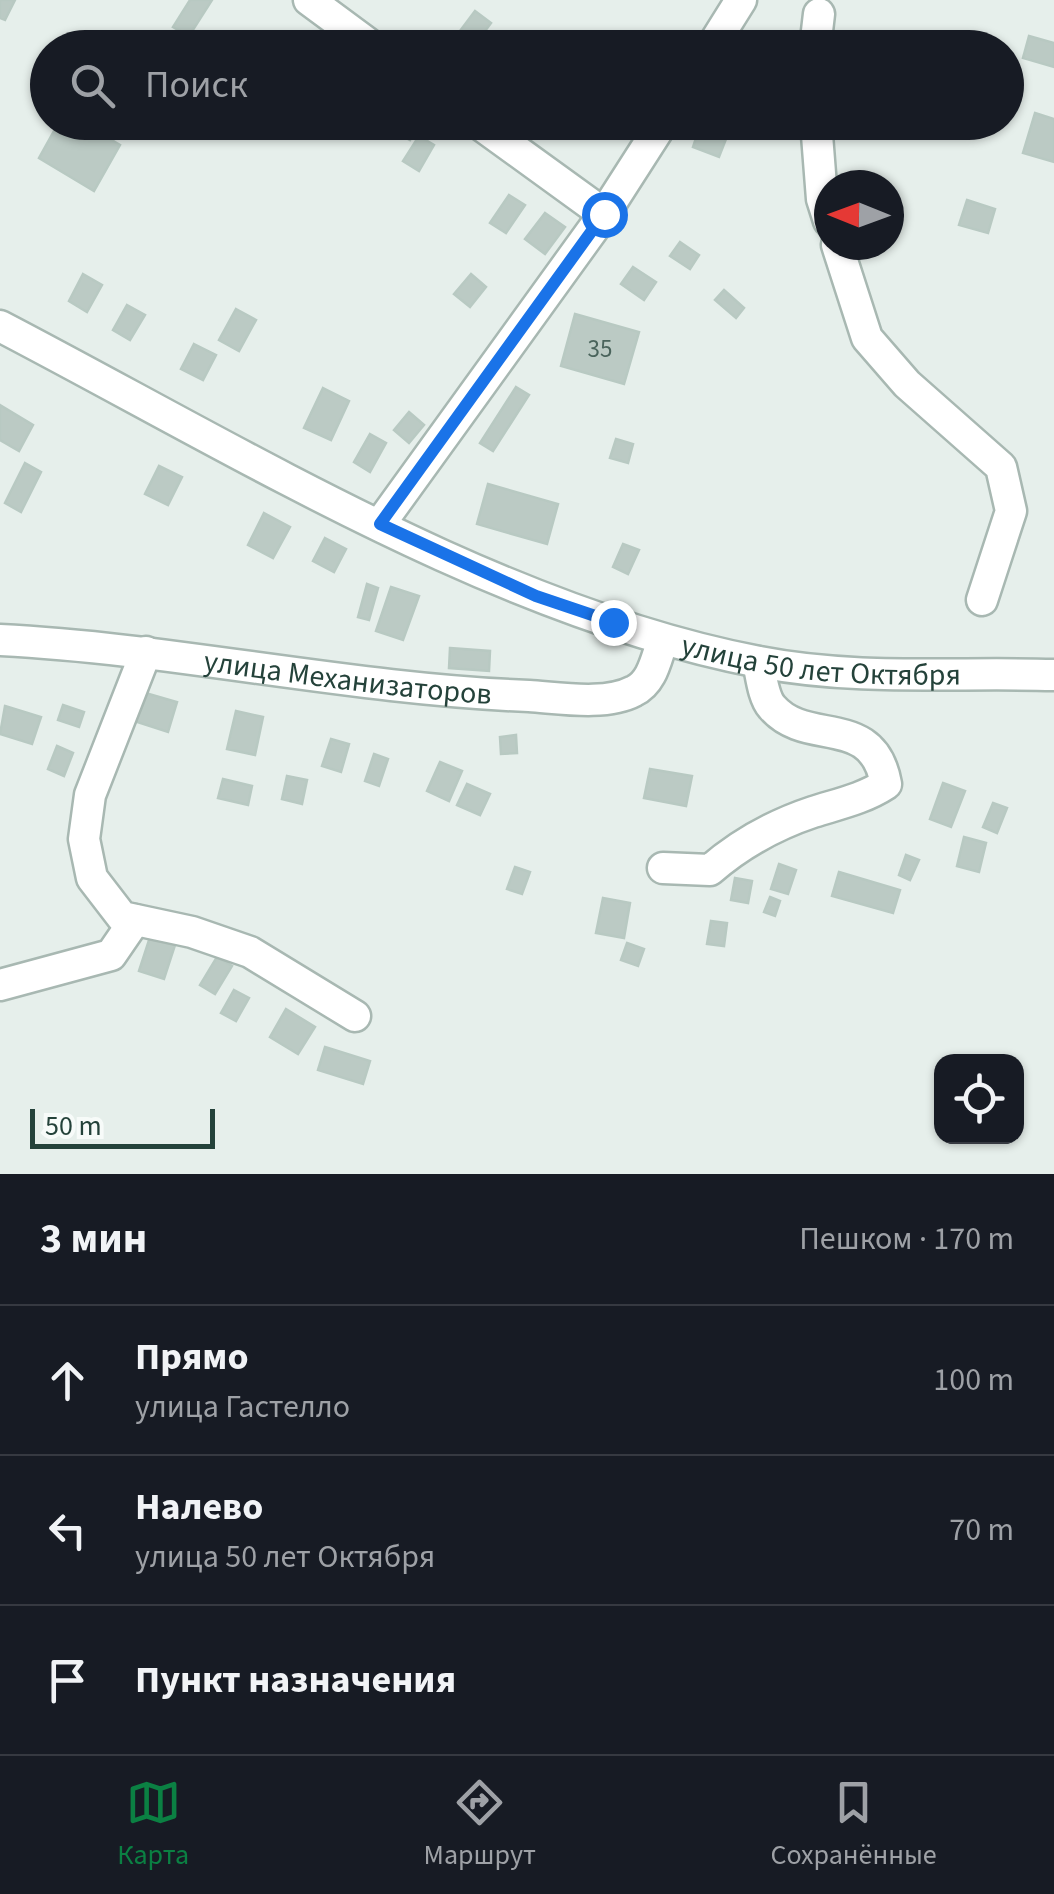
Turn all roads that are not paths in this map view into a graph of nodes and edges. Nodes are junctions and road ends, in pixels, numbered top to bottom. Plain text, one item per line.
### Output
1 (309, 0) edge
2 (741, 0) edge
3 (819, 14) dead end
4 (350, 30) edge
5 (722, 30) edge
6 (817, 30) edge
7 (502, 140) edge
8 (651, 140) edge
9 (817, 140) edge
10 (820, 170) edge
11 (604, 214) junction
12 (842, 260) edge
13 (0, 326) edge
14 (380, 524) junction
15 (982, 600) dead end
16 (0, 640) edge
17 (663, 640) junction
18 (146, 652) junction
19 (758, 662) junction
20 (1054, 675) edge
21 (663, 868) dead end
22 (135, 920) junction
23 (0, 984) edge
24 (355, 1016) dead end

1 - 4 street
2 - 5 street
3 - 6 street
7 - 11 street
8 - 11 street
9 - 10 street
11 - 14 street
12 - 15 street
13 - 14 street, улица 50 лет Октября
14 - 17 street, улица 50 лет Октября
16 - 18 street, улица Механизаторов
17 - 18 street, улица Механизаторов
17 - 19 street, улица 50 лет Октября
18 - 22 street
19 - 20 street, улица 50 лет Октября
19 - 21 street
22 - 23 street
22 - 24 street

